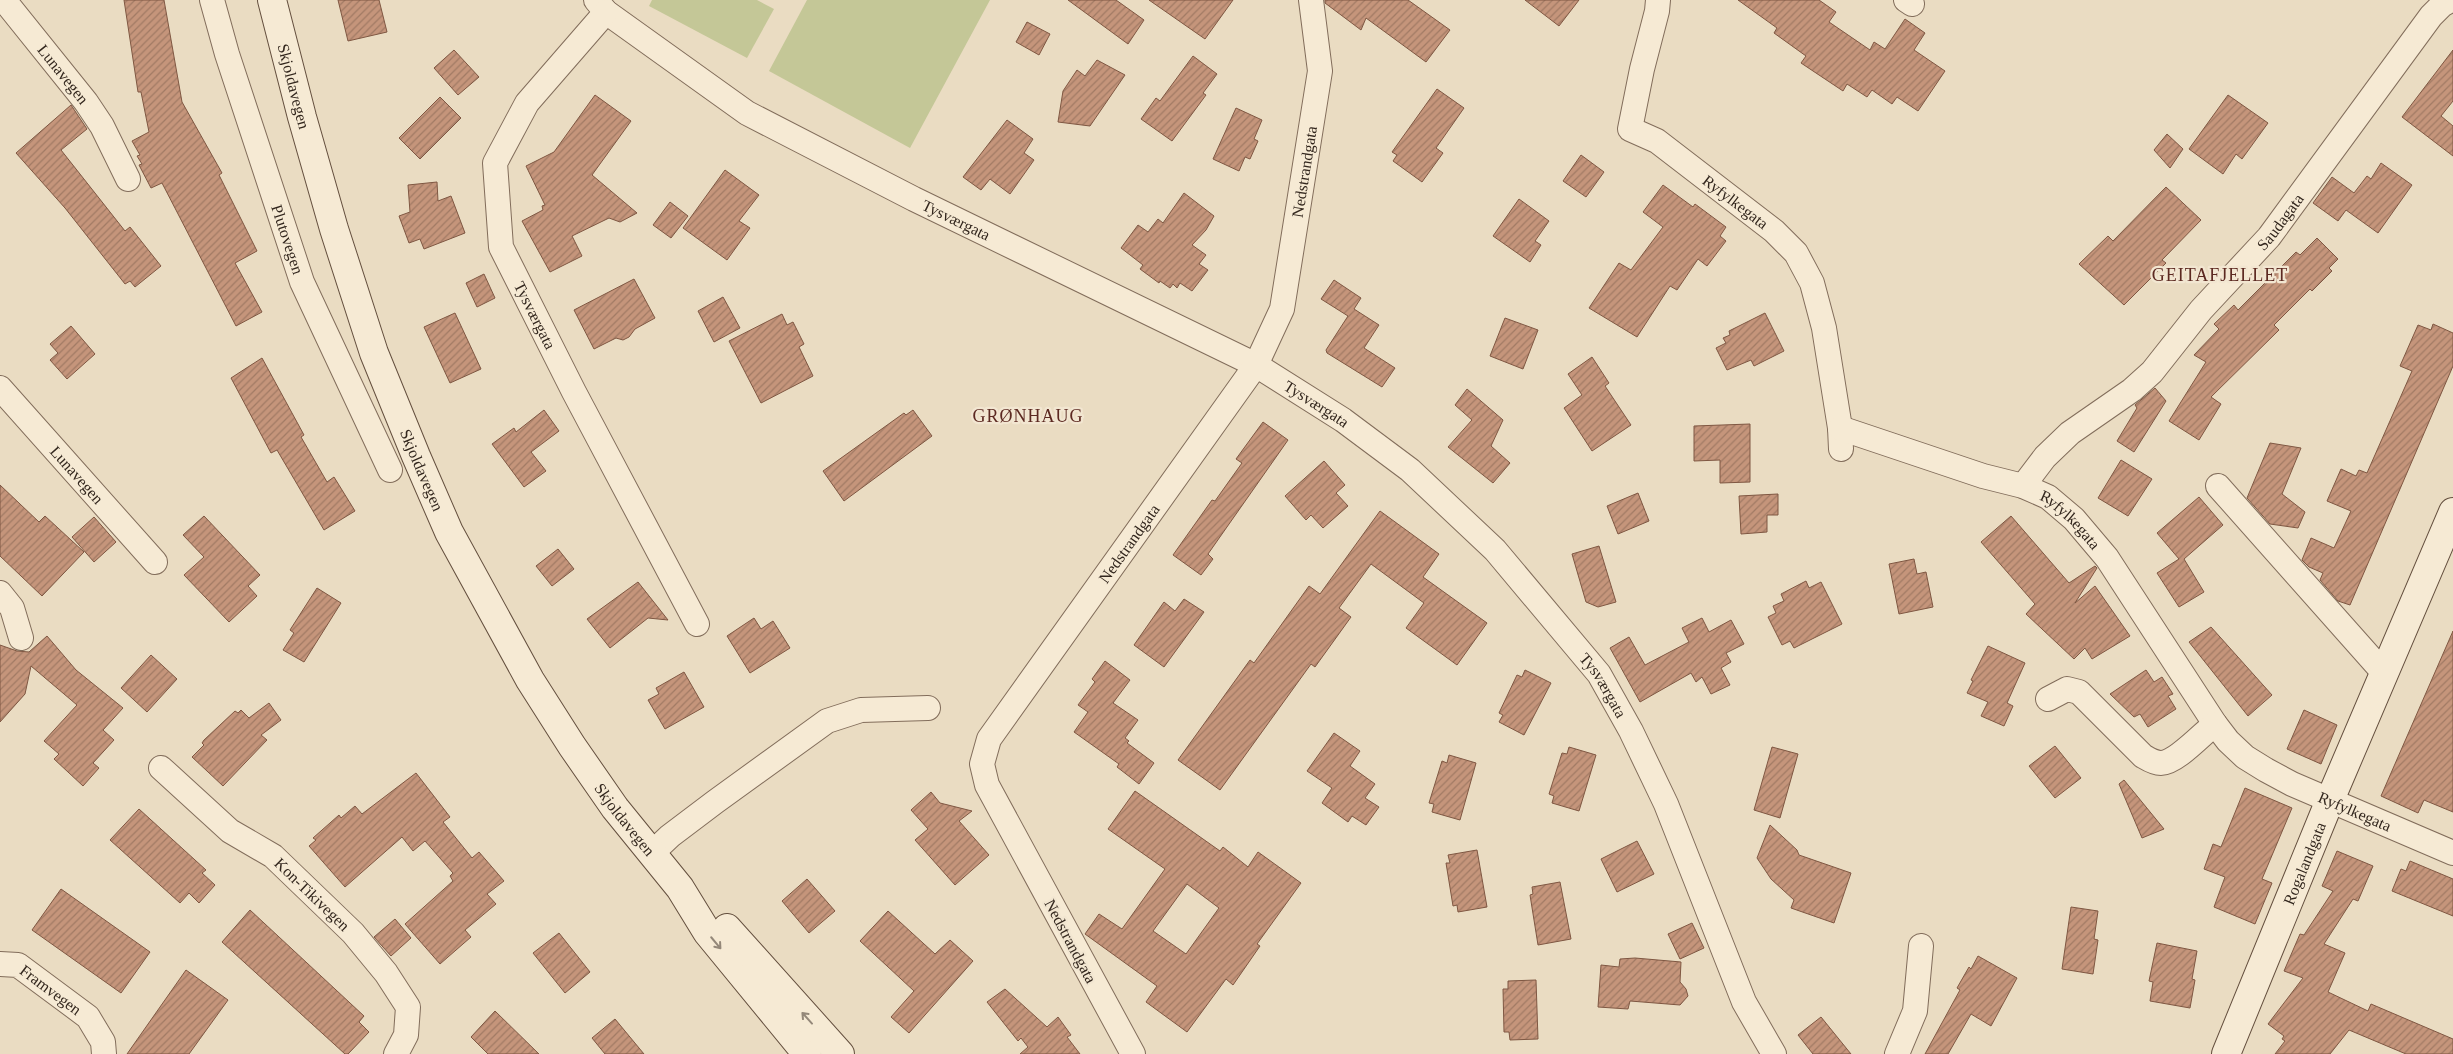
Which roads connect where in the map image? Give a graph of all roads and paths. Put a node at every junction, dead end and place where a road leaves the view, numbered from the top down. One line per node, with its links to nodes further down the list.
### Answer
1 (4, 0): 8 (street, Lunavegen)
2 (212, 0): 11 (street, Plutovegen)
3 (272, 0): 25 (main road, Skjoldavegen)
4 (1311, 0): 9 (street, Nedstrandgata)
5 (1658, 0): 12 (street, Ryfylkegata)
6 (2452, 0): 12 (street, Saudagata)
7 (601, 6): 9 (street, Tysværgata); 17 (street, Tysværgata)
8 (128, 179)
9 (1256, 365): 34 (street, Nedstrandgata); 35 (street, Tysværgata)
10 (0, 388): 15 (street, Lunavegen)
11 (390, 470)
12 (2023, 486): 22 (street, Ryfylkegata)
13 (2218, 486): 19 (street)
14 (2453, 512): 19 (main road, Rogalandgata)
15 (154, 562)
16 (0, 593): 18 (street)
17 (697, 624)
18 (21, 638)
19 (2384, 673): 24 (main road, Rogalandgata)
20 (2048, 699): 22 (street)
21 (928, 708): 25 (street)
22 (2215, 724): 24 (street, Ryfylkegata)
23 (161, 768): 31 (street, Kon-Tikivegen)
24 (2330, 800): 26 (street, Ryfylkegata); 37 (main road, Rogalandgata)
25 (652, 853): 27 (main road, Skjoldavegen)
26 (2453, 853)
27 (680, 888): 32 (main road, Skjoldavegen, one-way to 32); 33 (main road, Skjoldavegen, one-way to 27)
28 (1921, 946): 36 (street)
29 (0, 964): 30 (street, Framvegen)
30 (104, 1054)
31 (396, 1054)
32 (807, 1054)
33 (840, 1054)
34 (1132, 1054)
35 (1774, 1054)
36 (1897, 1054)
37 (2226, 1054)

